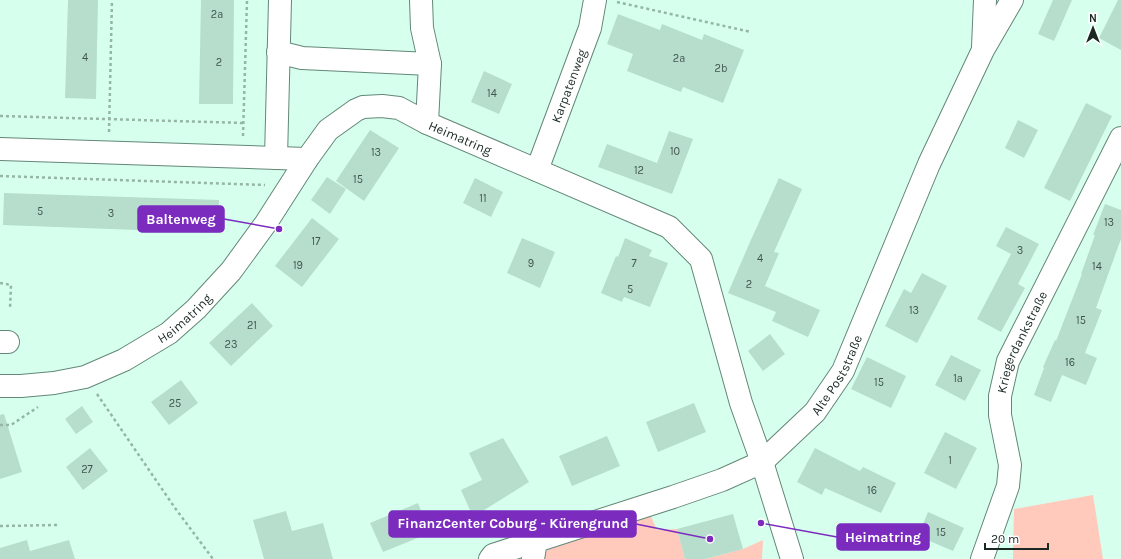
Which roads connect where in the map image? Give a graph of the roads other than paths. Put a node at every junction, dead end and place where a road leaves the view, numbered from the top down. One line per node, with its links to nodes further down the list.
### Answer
1 (280, 0): 7 (street)
2 (421, 0): 8 (street)
3 (985, 0): 6 (street, Alte Poststraße)
4 (1012, 0): 6 (street, Alte Poststraße)
5 (604, 1): 14 (street, Karpatenweg)
6 (983, 50): 16 (street, Alte Poststraße)
7 (278, 52): 8 (street); 12 (street)
8 (430, 64): 9 (street)
9 (427, 122): 13 (street, Heimatring); 14 (street, Heimatring)
10 (1121, 138): 20 (street, Kriegerdankstraße)
11 (0, 149): 12 (street)
12 (276, 158): 13 (street)
13 (307, 159): 15 (street, Heimatring)
14 (536, 170): 16 (street, Heimatring)
15 (0, 386)
16 (762, 462): 17 (street, Alte Poststraße); 19 (street, Heimatring)
17 (535, 550): 18 (street, Alte Poststraße)
18 (487, 558)
19 (791, 558)
20 (982, 559)

